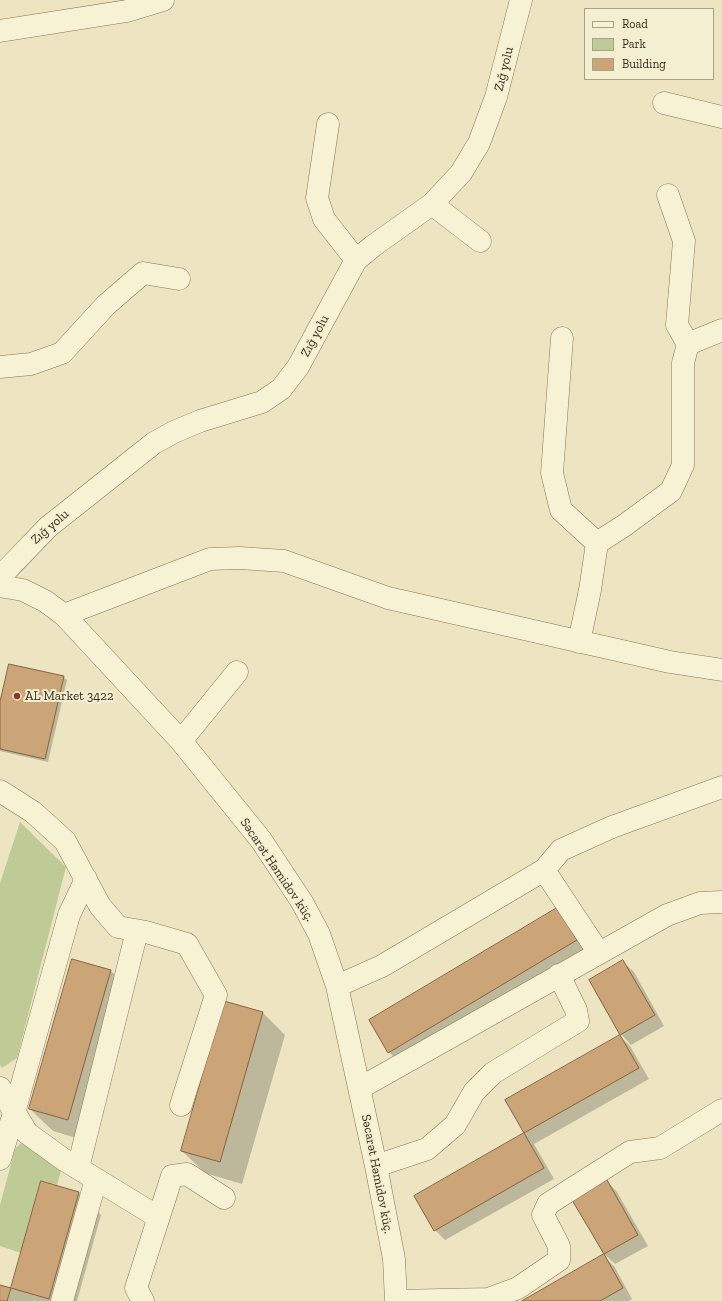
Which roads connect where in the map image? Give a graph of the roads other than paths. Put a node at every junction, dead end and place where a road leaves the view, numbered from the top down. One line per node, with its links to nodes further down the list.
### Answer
1 (163, 0): 3 (street)
2 (521, 0): 8 (street, Zığ yolu)
3 (0, 31)
4 (664, 104): 5 (street)
5 (722, 118)
6 (328, 124): 10 (street)
7 (668, 195): 14 (street)
8 (432, 204): 9 (street); 10 (street, Zığ yolu)
9 (480, 241)
10 (356, 260): 17 (street, Zığ yolu)
11 (179, 279): 15 (street)
12 (722, 330): 14 (street)
13 (562, 338): 16 (street)
14 (688, 344): 16 (street)
15 (0, 367)
16 (597, 543): 20 (street)
17 (0, 577)
18 (0, 586): 19 (street, Səcarət Həmidov küç.)
19 (64, 615): 20 (street); 23 (street, Səcarət Həmidov küç.)
20 (579, 642): 21 (street)
21 (722, 670)
22 (237, 672): 23 (street)
23 (181, 741): 32 (street, Səcarət Həmidov küç.)
24 (722, 787): 26 (street)
25 (0, 791): 27 (street)
26 (544, 870): 30 (street); 32 (street)
27 (86, 879): 29 (street); 37 (street)
28 (722, 902): 30 (street)
29 (137, 931): 35 (street); 40 (street)
30 (599, 953): 31 (street)
31 (559, 975): 34 (street); 39 (street)
32 (337, 986): 34 (street, Səcarət Həmidov küç.)
33 (0, 1088): 37 (street)
34 (360, 1088): 39 (street, Səcarət Həmidov küç.)
35 (181, 1105)
36 (722, 1110): 46 (street)
37 (14, 1112): 38 (street); 40 (street)
38 (0, 1159)
39 (376, 1166): 46 (street, Səcarət Həmidov küç.)
40 (78, 1168): 41 (street)
41 (96, 1179): 43 (street); 44 (street)
42 (224, 1198): 43 (street)
43 (158, 1217): 45 (street)
44 (62, 1301)
45 (142, 1301)
46 (396, 1301)

